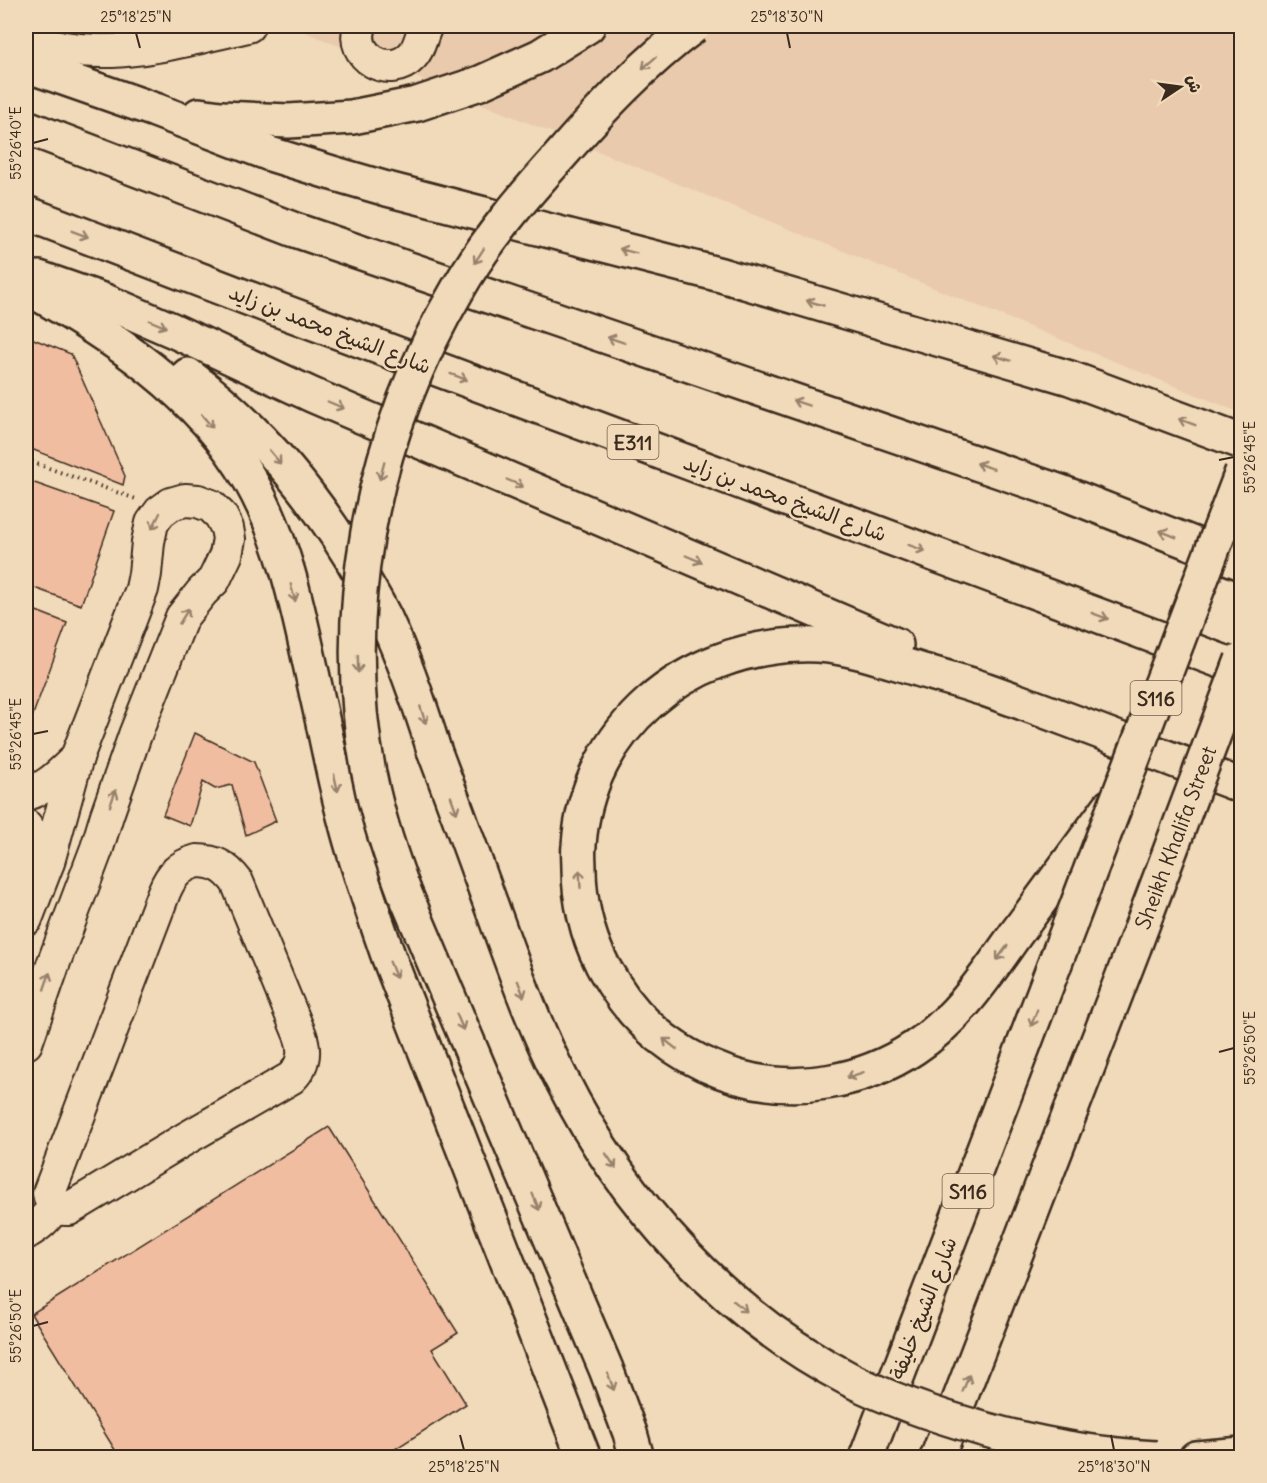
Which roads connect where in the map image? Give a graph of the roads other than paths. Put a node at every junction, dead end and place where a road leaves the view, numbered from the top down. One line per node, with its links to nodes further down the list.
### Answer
1 (248, 26): 6 (street)
2 (360, 26): 3 (street)
3 (426, 26)
4 (588, 26): 7 (highway)
5 (694, 26): 32 (highway, one-way to 32, bridge)
6 (28, 42): 7 (highway)
7 (155, 110): 12 (highway, one-way to 7)
8 (26, 127): 14 (highway, one-way to 8)
9 (26, 213): 16 (highway, شارع الشيخ محمد بن زايد / E311, one-way to 16)
10 (26, 274): 17 (highway, one-way to 17); 35 (highway, one-way to 35, bridge)
11 (26, 287): 28 (highway, one-way to 28)
12 (1242, 442)
13 (1242, 472): 20 (highway, S116, bridge)
14 (1242, 563)
15 (1242, 660): 34 (highway, Sheikh Khalifa Street, one-way to 15, bridge)
16 (1242, 669)
17 (983, 688): 19 (highway); 20 (highway, one-way to 17, bridge)
18 (77, 757): 21 (street); 23 (street); 25 (street, one-way to 18)
19 (1242, 786)
20 (1121, 790): 33 (highway, شارع الشيخ خليفة / S116, one-way to 33, bridge)
21 (26, 794)
22 (26, 826): 23 (street)
23 (48, 862): 24 (street)
24 (26, 919)
25 (26, 1043)
26 (54, 1206): 26 (street); 27 (street)
27 (26, 1233)
28 (538, 1341): 30 (highway); 31 (highway)
29 (1242, 1454): 36 (highway)
30 (559, 1458)
31 (584, 1458)
32 (637, 1458)
33 (866, 1458)
34 (937, 1458)
35 (1156, 1458)
36 (1197, 1458)

